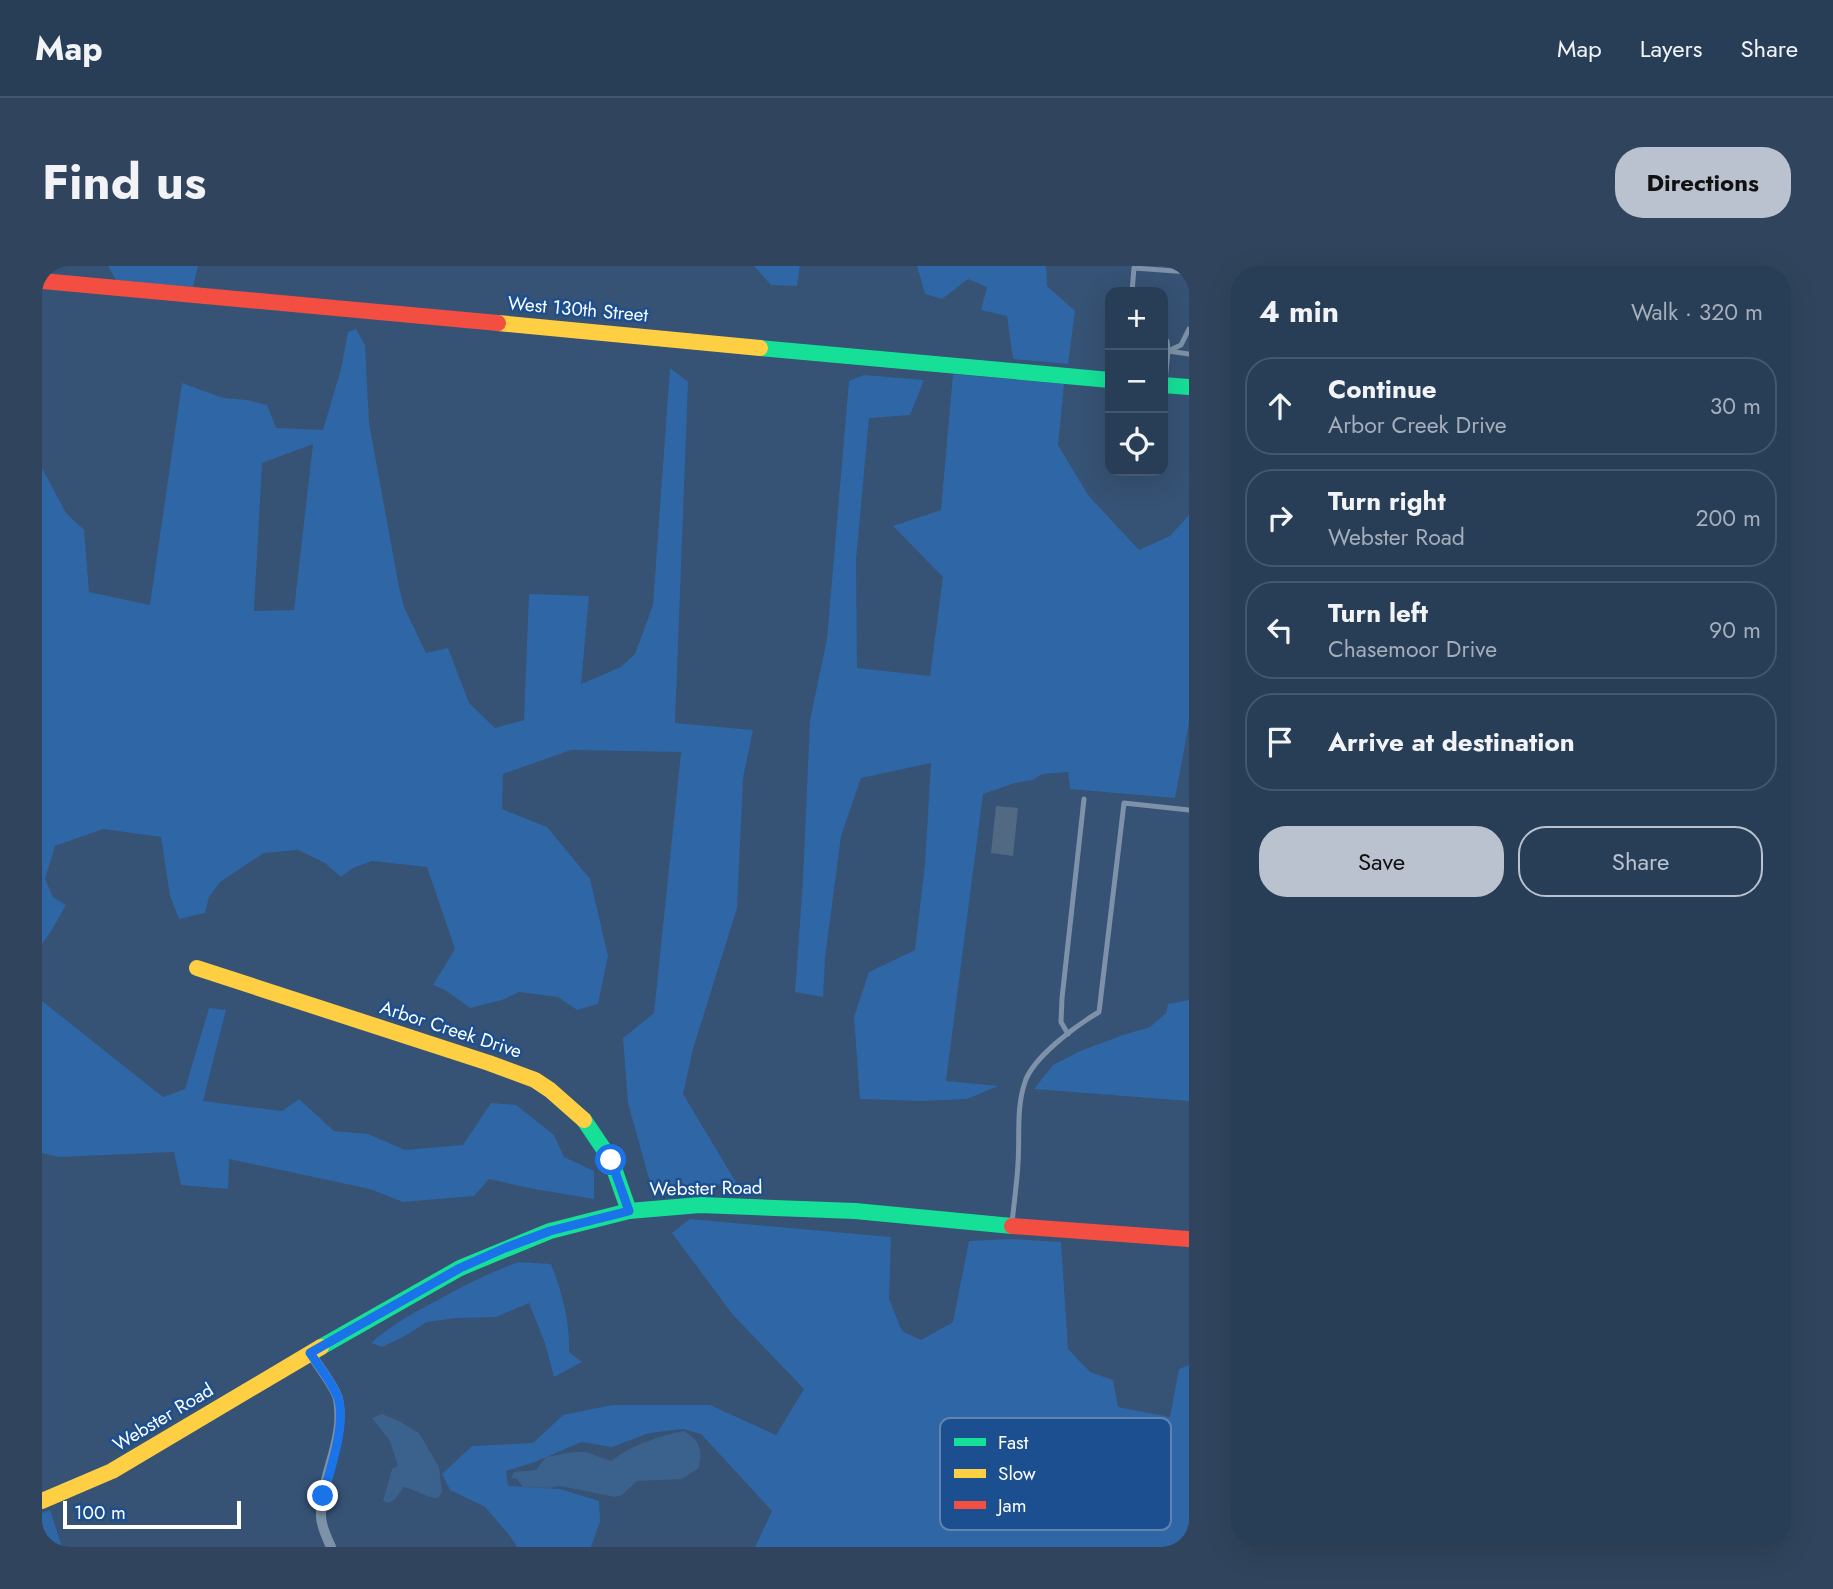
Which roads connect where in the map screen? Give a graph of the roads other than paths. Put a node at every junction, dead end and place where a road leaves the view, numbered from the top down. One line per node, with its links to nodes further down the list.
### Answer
1 (1189, 272): 3 (lane)
2 (42, 281): 7 (street, West 130th Street)
3 (1132, 287)
4 (1189, 329): 5 (lane)
5 (1168, 351): 6 (lane)
6 (1189, 354)
7 (1105, 380)
8 (1168, 385): 9 (street)
9 (1189, 387)
10 (1084, 799): 13 (lane)
11 (1189, 810): 13 (lane)
12 (197, 968): 14 (street, Arbor Creek Drive)
13 (1068, 1034): 15 (lane)
14 (629, 1211): 15 (street, Webster Road); 17 (street, Webster Road)
15 (1012, 1226): 16 (street, Webster Road)
16 (1189, 1239)
17 (310, 1353): 18 (street, Webster Road); 19 (street)
18 (42, 1501)
19 (331, 1547)

